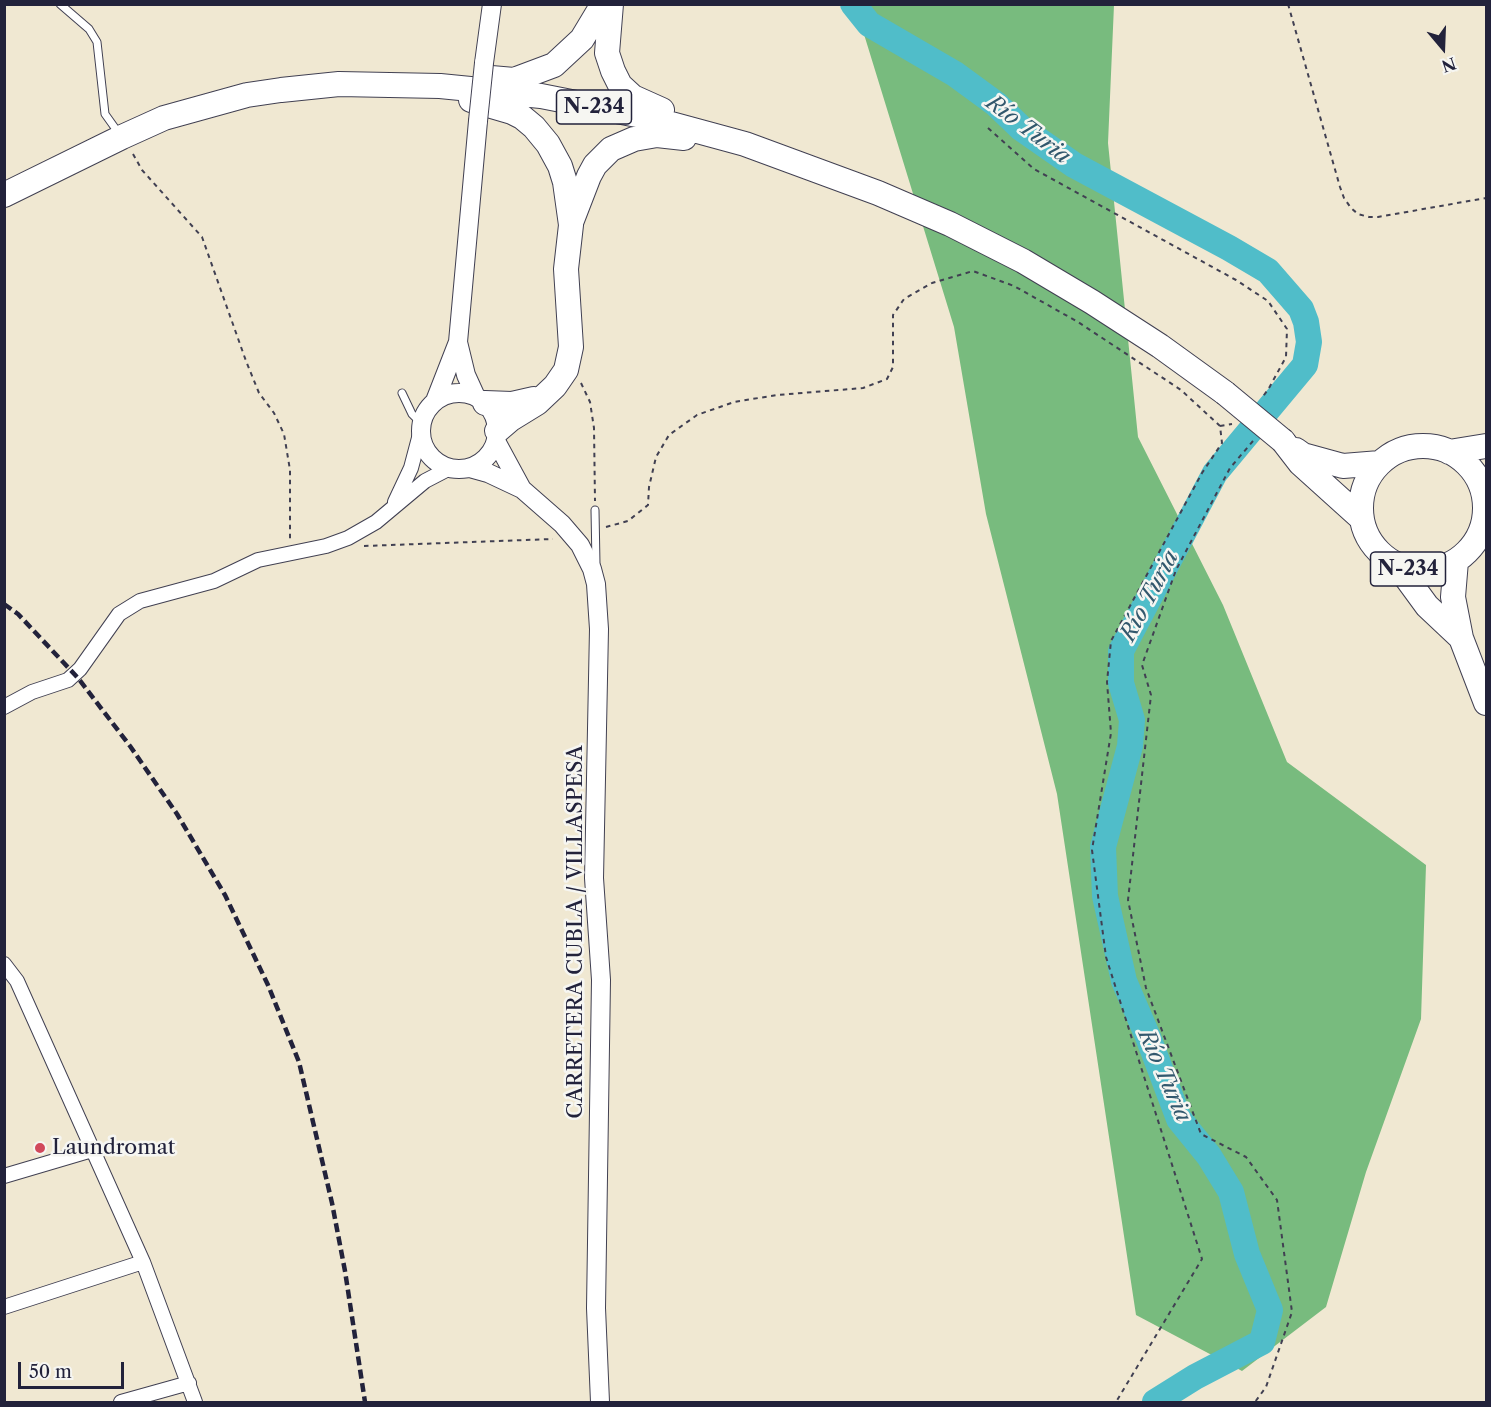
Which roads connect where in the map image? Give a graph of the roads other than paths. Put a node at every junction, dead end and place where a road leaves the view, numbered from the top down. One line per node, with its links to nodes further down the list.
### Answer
1 (60, 4): 7 (lane)
2 (492, 4): 12 (street, bridge)
3 (603, 4): 6 (highway)
4 (611, 4): 8 (highway)
5 (316, 86): 6 (highway, N-234); 8 (highway, N-234); 11 (highway)
6 (281, 90): 7 (highway, N-234)
7 (122, 137): 10 (highway, N-234)
8 (744, 144): 9 (highway, N-234)
9 (804, 164): 11 (highway); 19 (highway, N-234, bridge)
10 (4, 195)
11 (571, 225): 14 (highway)
12 (458, 342): 15 (street); 16 (street)
13 (402, 393): 17 (lane)
14 (545, 395): 15 (highway); 18 (highway)
15 (480, 400): 16 (street); 18 (street)
16 (435, 401): 17 (street)
17 (421, 428): 24 (street); 28 (street)
18 (496, 436): 25 (street); 26 (street, CARRETERA CUBLA / VILLASPESA)
19 (1283, 441): 22 (highway, N-234); 30 (highway, N-234)
20 (1486, 446): 21 (highway)
21 (1449, 452): 22 (highway, N-234); 27 (highway, N-234)
22 (1380, 463): 30 (highway, N-234)
23 (1486, 464): 27 (highway)
24 (450, 468): 25 (street); 28 (street)
25 (470, 468): 26 (street, CARRETERA CUBLA / VILLASPESA)
26 (522, 489): 33 (street, CARRETERA CUBLA / VILLASPESA)
27 (1482, 491): 31 (highway, N-234)
28 (393, 506): 36 (street)
29 (595, 510): 33 (lane)
30 (1361, 518): 32 (highway, N-234)
31 (1456, 561): 32 (highway, N-234); 34 (highway, N-234)
32 (1397, 565): 34 (highway, N-234)
33 (596, 584): 45 (street, CARRETERA CUBLA / VILLASPESA)
34 (1461, 639): 35 (highway, N-234)
35 (1486, 703)
36 (4, 707)
37 (4, 964): 38 (street)
38 (92, 1150): 39 (street); 40 (street)
39 (4, 1176)
40 (143, 1262): 41 (street); 42 (street)
41 (4, 1307)
42 (189, 1383): 43 (street); 44 (street)
43 (121, 1402)
44 (195, 1402)
45 (600, 1402)

